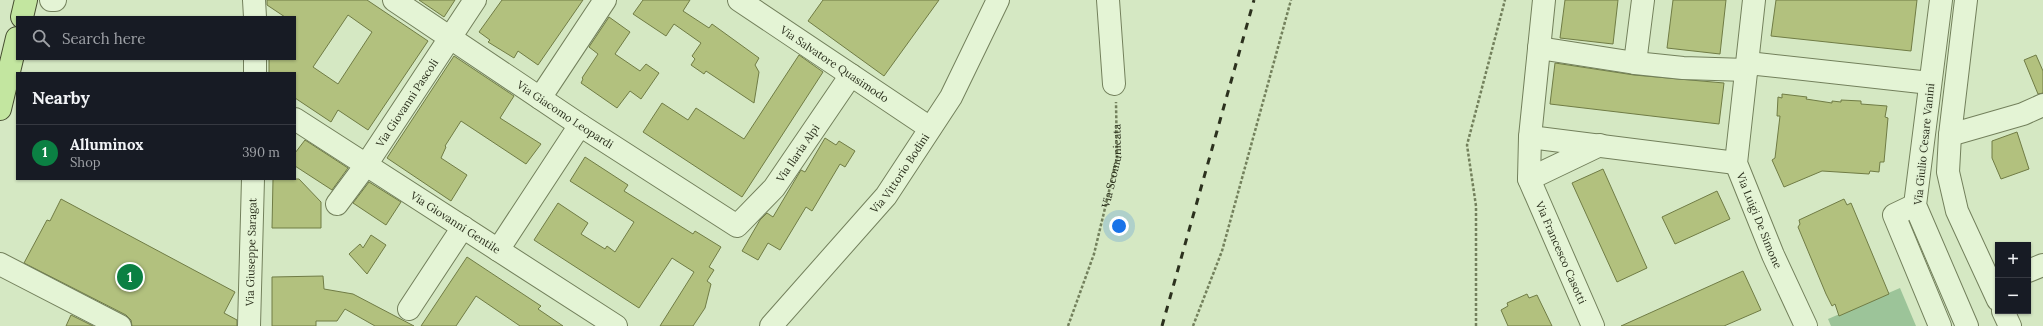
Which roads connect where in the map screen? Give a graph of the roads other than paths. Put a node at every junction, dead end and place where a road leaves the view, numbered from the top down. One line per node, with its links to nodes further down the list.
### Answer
1 (26, 0): 16 (main road)
2 (51, 0): 3 (street)
3 (55, 0)
4 (254, 0): 17 (street)
5 (394, 0): 18 (street, Via Giacomo Leopardi)
6 (475, 0): 18 (street, Via Giovanni Pascoli)
7 (605, 0): 28 (street)
8 (739, 0): 25 (street, Via Salvatore Quasimodo)
9 (998, 0): 33 (street, Via Vittorio Bodini)
10 (1108, 0): 27 (street)
11 (1544, 0): 20 (street, Via Francesco Casotti)
12 (1642, 0): 22 (street)
13 (1754, 0): 23 (street, Via Luigi De Simone)
14 (1941, 0): 26 (street, Via Giulio Cesare Vanini)
15 (1966, 0): 34 (street)
16 (22, 16)
17 (255, 16)
18 (449, 37): 28 (street, Via Giacomo Leopardi); 38 (street, Via Giovanni Pascoli)
19 (16, 42): 30 (main road)
20 (1539, 48): 22 (street); 35 (street, Via Francesco Casotti)
21 (255, 60): 24 (street)
22 (1635, 63): 23 (street)
23 (1747, 67): 26 (street); 37 (street, Via Luigi De Simone)
24 (255, 72)
25 (851, 75): 33 (street, Via Salvatore Quasimodo); 43 (street, Via Ilaria Alpi)
26 (1930, 83): 42 (street, Via Giulio Cesare Vanini)
27 (1114, 84)
28 (540, 98): 32 (street, Via Giacomo Leopardi)
29 (2043, 105): 34 (street)
30 (0, 109)
31 (296, 120): 38 (street, Via Giovanni Gentile)
32 (580, 125): 43 (street, Via Giacomo Leopardi); 45 (street)
33 (930, 128): 55 (street, Via Vittorio Bodini)
34 (1950, 135): 49 (street)
35 (1530, 137): 36 (street); 40 (street, Via Francesco Casotti)
36 (1600, 146): 37 (street); 40 (street)
37 (1736, 163): 57 (street, Via Luigi De Simone)
38 (366, 165): 41 (street, Via Giovanni Pascoli); 44 (street, Via Giovanni Gentile)
39 (253, 180): 53 (street, Via Giuseppe Saragat)
40 (1529, 180): 56 (street, Via Francesco Casotti)
41 (337, 204)
42 (1915, 205): 58 (street); 59 (street, Via Giulio Cesare Vanini)
43 (737, 226)
44 (463, 227): 45 (street, Via Giovanni Gentile); 50 (street)
45 (498, 250): 54 (street, Via Giovanni Gentile)
46 (0, 264): 52 (street)
47 (2043, 265): 48 (street)
48 (2031, 269)
49 (1995, 287)
50 (409, 309)
51 (2004, 314): 60 (street)
52 (120, 326)
53 (249, 326)
54 (616, 326)
55 (771, 326)
56 (1594, 326)
57 (1806, 326)
58 (1940, 326)
59 (1967, 326)
60 (2010, 326)

